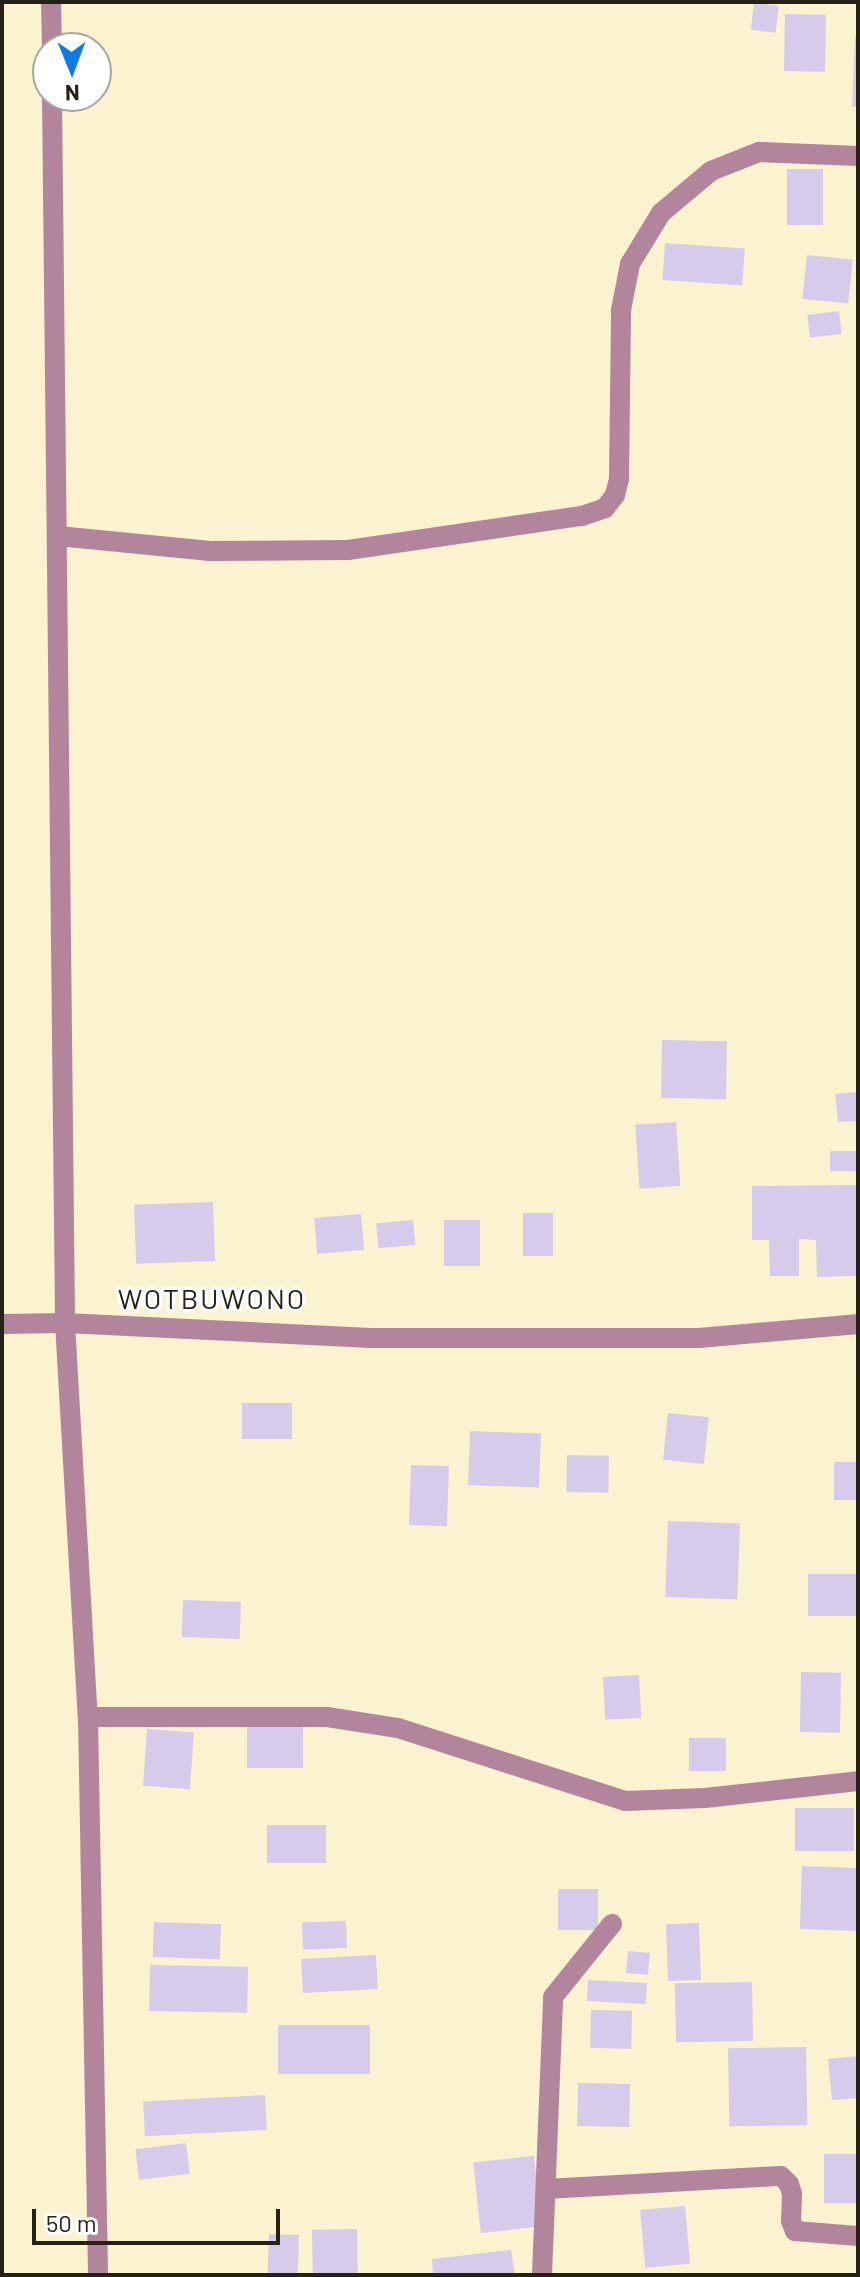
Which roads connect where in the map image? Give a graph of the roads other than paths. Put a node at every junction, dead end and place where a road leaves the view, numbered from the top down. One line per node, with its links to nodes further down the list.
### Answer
1 (51, 2): 2 (street)
2 (52, 32)
3 (52, 112): 5 (street)
4 (858, 156): 5 (street)
5 (58, 536): 6 (street)
6 (65, 1323): 7 (street); 8 (street); 9 (street)
7 (2, 1324)
8 (858, 1324)
9 (88, 1717): 10 (street); 14 (street)
10 (858, 1781)
11 (612, 1924): 12 (street)
12 (546, 2189): 13 (street); 15 (street)
13 (858, 2236)
14 (98, 2275)
15 (542, 2275)

